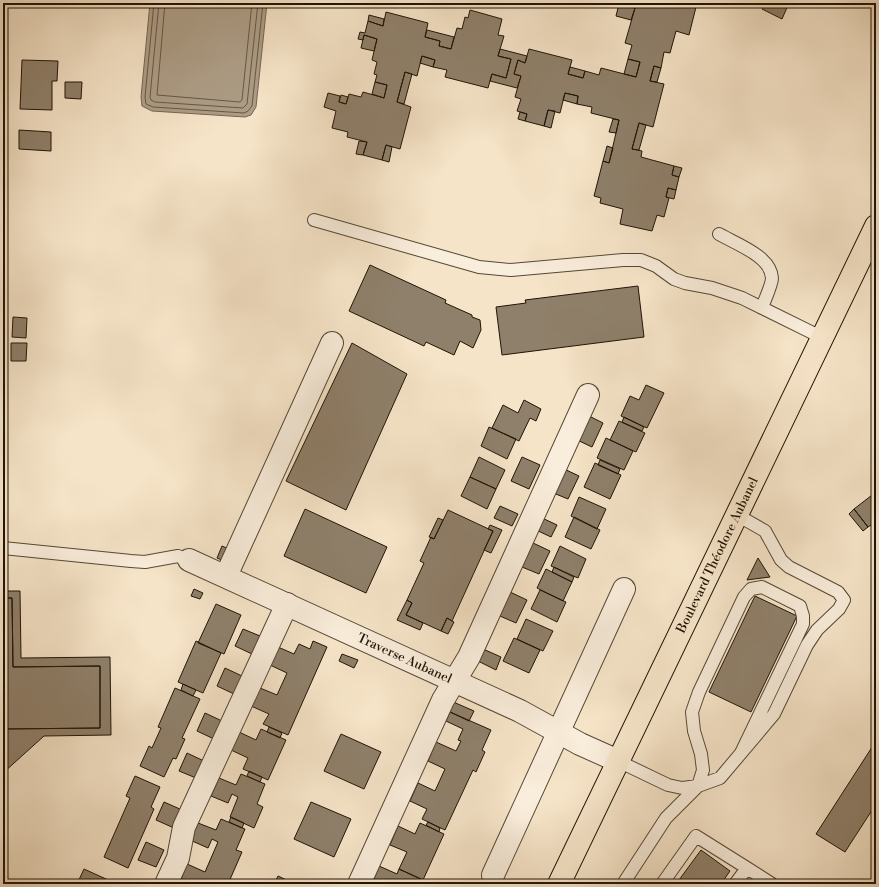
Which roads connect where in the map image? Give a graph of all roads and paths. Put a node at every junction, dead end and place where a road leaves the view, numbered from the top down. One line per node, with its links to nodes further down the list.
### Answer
1 (314, 220): 4 (lane)
2 (876, 226): 5 (main road, Boulevard Théodore Aubanel)
3 (719, 234): 4 (lane)
4 (762, 308): 5 (lane)
5 (823, 338): 8 (main road, Boulevard Théodore Aubanel)
6 (332, 343): 11 (street)
7 (588, 395): 14 (street)
8 (737, 515): 16 (lane); 17 (main road, Boulevard Théodore Aubanel)
9 (3, 548): 10 (lane)
10 (189, 560): 11 (street, Traverse Aubanel)
11 (226, 576): 13 (street, Traverse Aubanel)
12 (624, 588): 15 (street)
13 (287, 604): 14 (street, Traverse Aubanel); 21 (street)
14 (454, 681): 15 (street, Traverse Aubanel); 22 (street)
15 (558, 731): 17 (street, Traverse Aubanel); 20 (street)
16 (740, 753): 18 (lane); 18 (lane)
17 (618, 761): 18 (lane); 23 (main road, Boulevard Théodore Aubanel)
18 (698, 786): 24 (lane)
19 (747, 868): 25 (lane); 26 (lane); 27 (lane)
20 (493, 875)
21 (166, 884)
22 (359, 884)
23 (559, 884)
24 (623, 884)
25 (662, 884)
26 (736, 884)
27 (772, 884)

